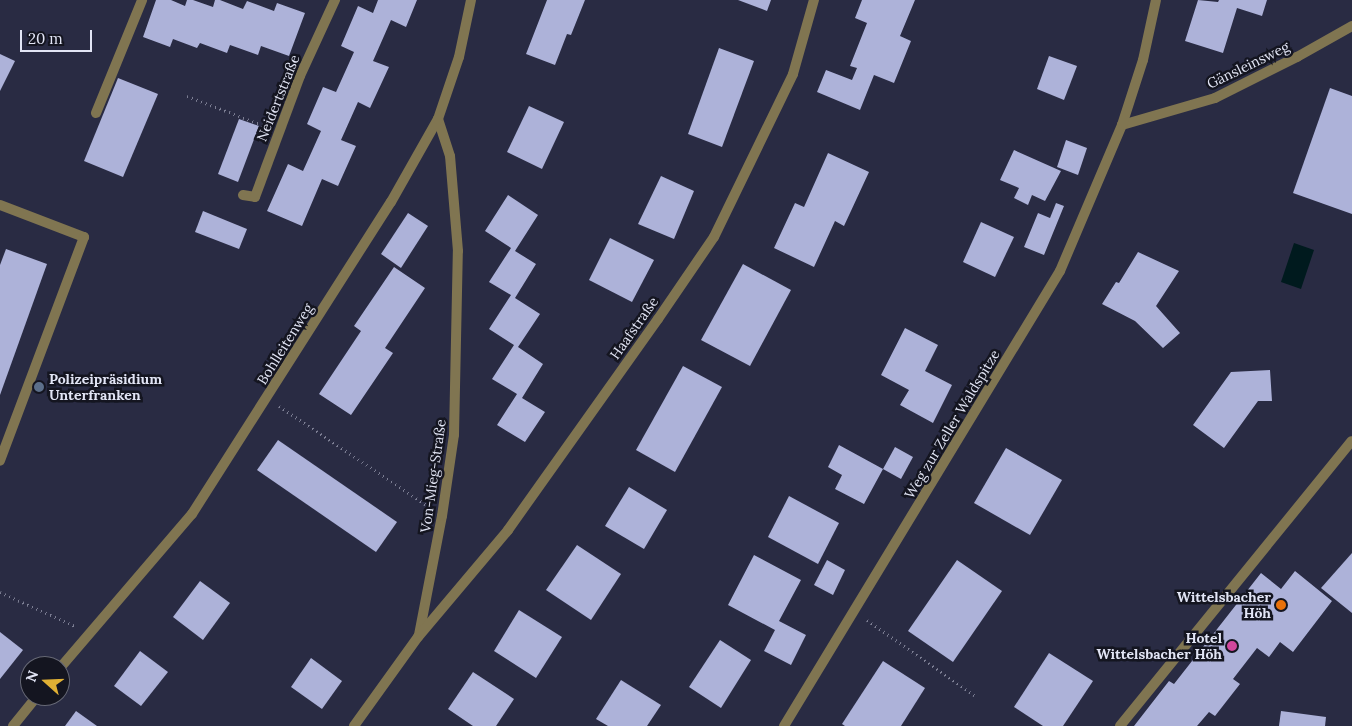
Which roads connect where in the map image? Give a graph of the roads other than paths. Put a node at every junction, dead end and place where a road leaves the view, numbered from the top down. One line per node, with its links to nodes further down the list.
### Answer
1 (142, 0): 7 (street)
2 (335, 0): 10 (street, Neidertstraße)
3 (471, 0): 8 (street, Bohlleitenweg)
4 (814, 0): 14 (street, Haafstraße)
5 (1156, 0): 9 (street, Weg zur Zeller Waldspitze)
6 (1352, 26): 9 (street, Gänsleinsweg)
7 (96, 114)
8 (438, 119): 14 (street, Von-Mieg-Straße); 15 (street, Bohlleitenweg)
9 (1122, 125): 19 (street, Weg zur Zeller Waldspitze)
10 (243, 195)
11 (0, 205): 13 (street)
12 (1352, 441): 20 (street)
13 (0, 461)
14 (418, 638): 18 (street, Von-Mieg-Straße)
15 (70, 656)
16 (29, 706): 17 (street)
17 (13, 726)
18 (354, 726)
19 (784, 726)
20 (1120, 726)

